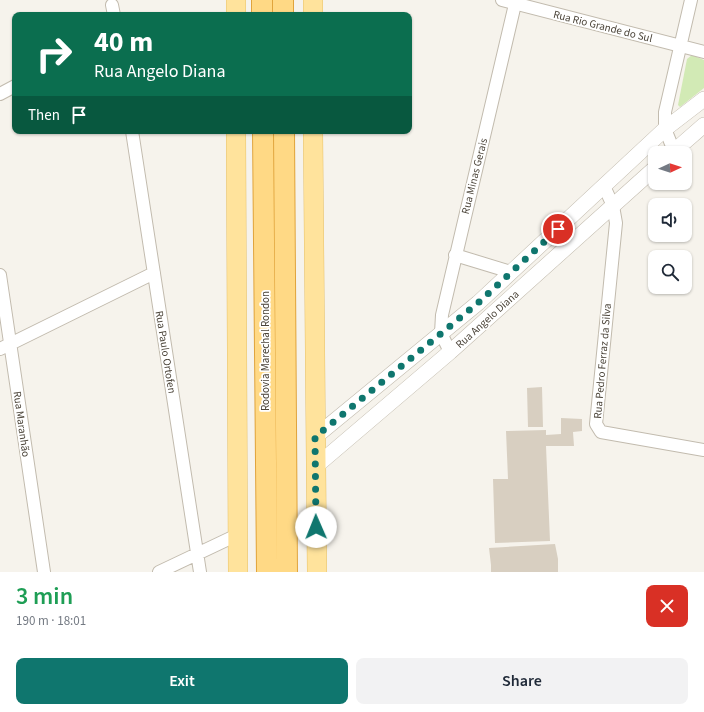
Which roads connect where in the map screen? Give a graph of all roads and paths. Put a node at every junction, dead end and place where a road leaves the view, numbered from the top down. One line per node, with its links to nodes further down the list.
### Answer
1 (236, 0): 8 (main road)
2 (262, 0): 9 (highway)
3 (283, 0): 10 (highway)
4 (313, 0): 11 (main road)
5 (502, 0): 7 (street, Rua Rio Grande do Sul)
6 (691, 0): 12 (street)
7 (516, 2): 12 (street, Rua Rio Grande do Sul); 29 (street, Rua Minas Gerais)
8 (236, 12)
9 (262, 12)
10 (283, 12)
11 (313, 12)
12 (679, 46): 13 (street, Rua Rio Grande do Sul); 18 (street)
13 (704, 52)
14 (12, 88): 15 (street)
15 (0, 94)
16 (704, 99): 18 (street, Rua Angelo Diana)
17 (704, 125): 25 (street)
18 (665, 130): 24 (street); 27 (street, Rua Angelo Diana)
19 (132, 134): 31 (street, Rua Paulo Ortofen)
20 (236, 134): 39 (main road)
21 (263, 134): 45 (highway, Rodovia Marechal Rondon)
22 (284, 134): 46 (highway, Rodovia Marechal Rondon)
23 (314, 134): 36 (main road)
24 (671, 146)
25 (680, 146)
26 (648, 174): 28 (street, Rua Angelo Diana)
27 (604, 186): 28 (street, Rua Pedro Ferraz da Silva); 30 (street, Rua Angelo Diana)
28 (613, 206): 35 (street, Rua Angelo Diana); 37 (street, Rua Pedro Ferraz da Silva)
29 (455, 255): 30 (street); 33 (street, Rua Minas Gerais)
30 (511, 272): 33 (street, Rua Angelo Diana)
31 (154, 273): 34 (street); 40 (street, Rua Paulo Ortofen)
32 (0, 275): 34 (street, Rua Maranhão)
33 (441, 333): 35 (street); 36 (street, Rua Angelo Diana)
34 (5, 346): 41 (street, Rua Maranhão)
35 (450, 352): 38 (street, Rua Angelo Diana)
36 (315, 437): 38 (main road)
37 (704, 450)
38 (315, 467): 47 (main road)
39 (237, 535): 40 (street); 44 (main road)
40 (198, 554): 42 (street); 43 (street, Rua Paulo Ortofen)
41 (44, 572)
42 (159, 572)
43 (200, 572)
44 (238, 572)
45 (267, 572)
46 (287, 572)
47 (317, 572)

